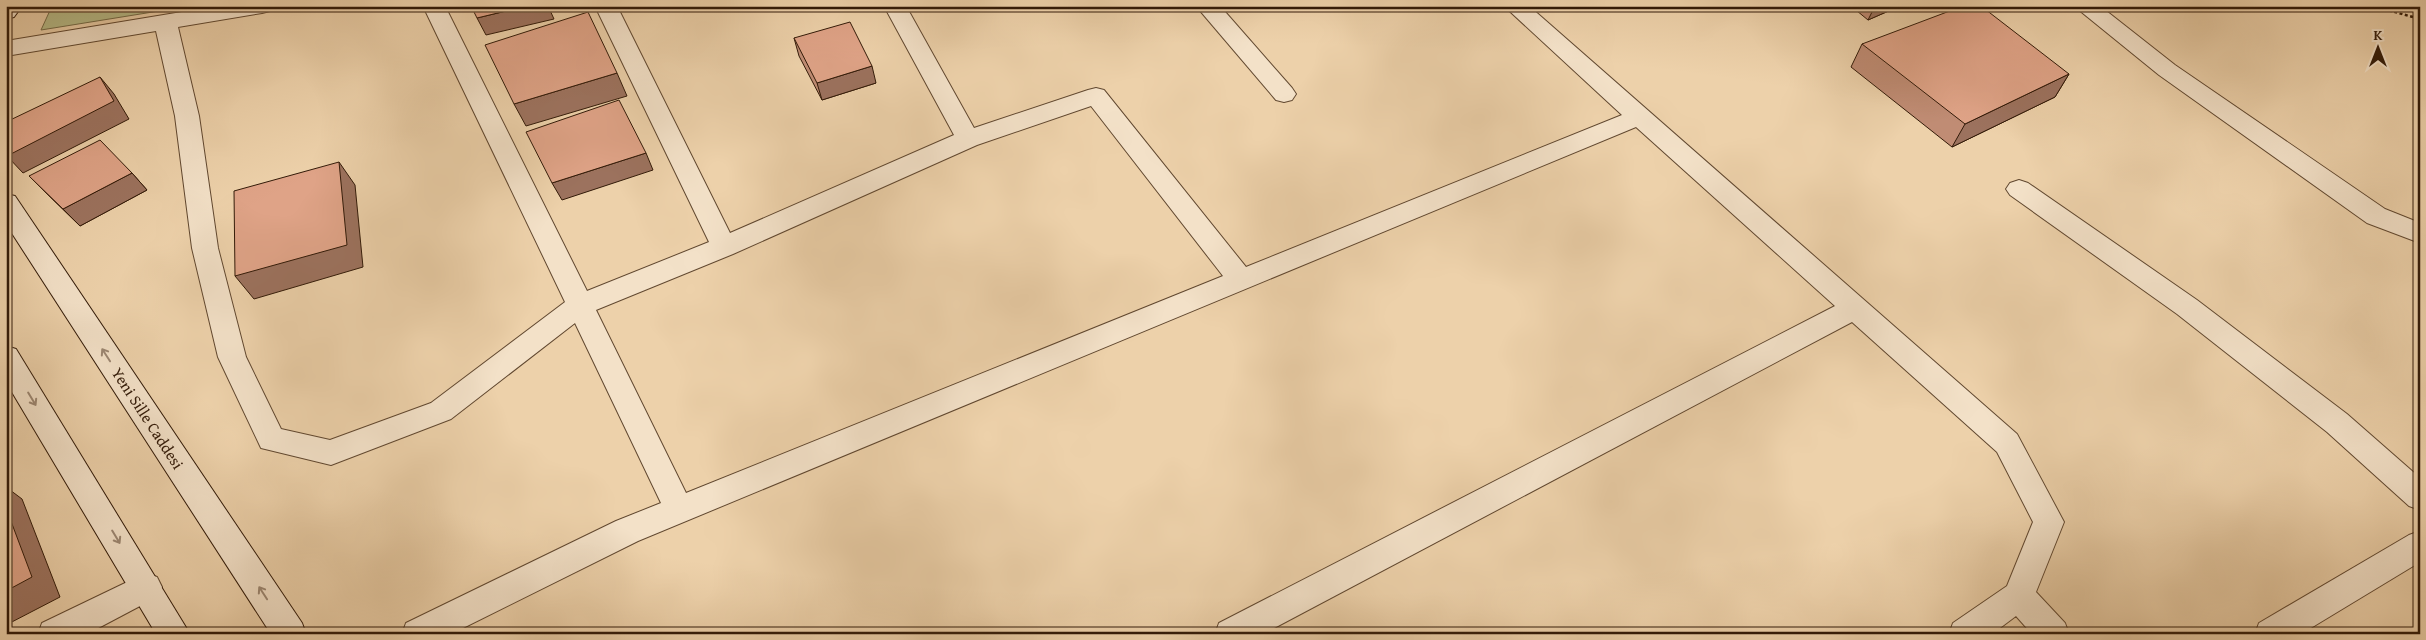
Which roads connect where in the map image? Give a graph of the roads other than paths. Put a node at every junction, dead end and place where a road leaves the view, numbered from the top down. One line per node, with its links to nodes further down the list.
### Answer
1 (11, 6): 9 (street)
2 (262, 6): 10 (street)
3 (434, 6): 20 (street)
4 (606, 6): 18 (street)
5 (895, 6): 14 (street)
6 (1207, 6): 12 (street)
7 (1515, 6): 13 (street)
8 (2085, 6): 17 (street)
9 (6, 12)
10 (165, 22): 11 (street); 20 (street)
11 (6, 49)
12 (1284, 94)
13 (1639, 117): 19 (street); 21 (street)
14 (968, 138): 18 (street); 19 (street)
15 (2019, 189): 23 (street)
16 (6, 203): 30 (street, Yeni Sille Caddesi, one-way to 16)
17 (2420, 233)
18 (724, 247): 20 (street)
19 (1241, 280): 24 (street)
20 (580, 305): 24 (street)
21 (1855, 308): 27 (street); 32 (street)
22 (6, 357): 26 (street, one-way to 26)
23 (2420, 498)
24 (679, 510): 31 (street)
25 (2420, 544): 35 (street)
26 (146, 586): 28 (street); 29 (street)
27 (2019, 596): 33 (street); 34 (street)
28 (54, 634)
29 (174, 634)
30 (290, 634)
31 (418, 634)
32 (1231, 634)
33 (1965, 634)
34 (2053, 634)
35 (2271, 634)

